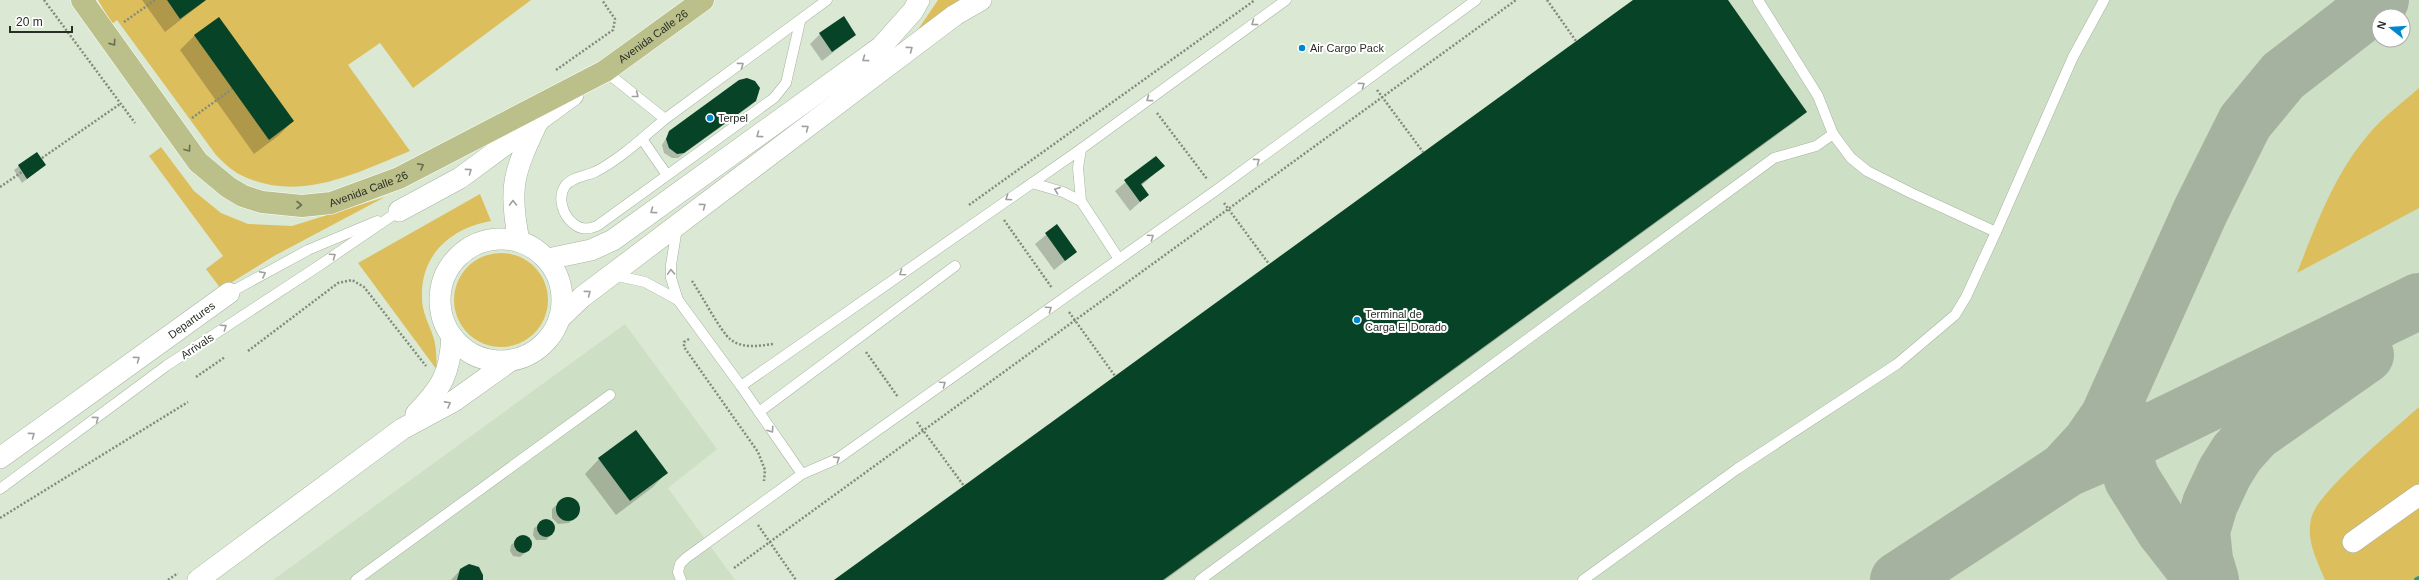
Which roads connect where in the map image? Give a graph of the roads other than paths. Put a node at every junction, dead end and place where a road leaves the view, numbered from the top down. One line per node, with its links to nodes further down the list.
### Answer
1 (82, 0): 11 (main road, Avenida Calle 26, one-way to 11)
2 (703, 0): 11 (main road, Avenida Calle 26)
3 (827, 0): 10 (lane)
4 (919, 0): 24 (street, one-way to 24)
5 (981, 0): 21 (street, one-way to 5)
6 (1286, 0): 16 (lane, one-way to 16)
7 (1476, 0): 25 (lane, one-way to 7)
8 (1758, 0): 14 (lane)
9 (2104, 0): 22 (lane)
10 (800, 22): 12 (lane, one-way to 10); 17 (lane)
11 (605, 71): 12 (lane, one-way to 12); 13 (street)
12 (665, 118): 15 (lane)
13 (537, 121): 20 (street, one-way to 13); 23 (street, one-way to 13)
14 (1833, 134): 22 (lane); 45 (lane)
15 (642, 139): 17 (lane); 17 (lane)
16 (1081, 149): 18 (lane); 19 (lane)
17 (667, 175)
18 (1032, 183): 19 (lane, one-way to 18); 33 (lane, one-way to 33)
19 (1081, 201): 25 (lane)
20 (399, 211): 28 (lane, Departures, one-way to 20); 39 (lane, Arrivals, one-way to 20)
21 (677, 225): 27 (street); 29 (lane, one-way to 21)
22 (1996, 232): 46 (lane)
23 (519, 241): 24 (street); 31 (street)
24 (548, 259): 30 (street)
25 (1119, 259): 38 (lane, one-way to 25)
26 (955, 266): 35 (lane)
27 (611, 275): 29 (lane); 30 (street, one-way to 27)
28 (229, 293): 37 (street, Departures, one-way to 28)
29 (680, 304): 33 (lane)
30 (559, 319): 32 (street)
31 (452, 336): 32 (street); 36 (street)
32 (510, 361): 36 (street, one-way to 32)
33 (741, 386): 35 (lane)
34 (610, 395): 43 (lane)
35 (759, 412): 38 (lane, one-way to 38)
36 (402, 429): 42 (street)
37 (0, 458)
38 (802, 474): 44 (lane)
39 (0, 489)
40 (2419, 495): 41 (street)
41 (2353, 542)
42 (198, 580)
43 (356, 580)
44 (681, 580)
45 (1200, 580)
46 (1583, 580)

